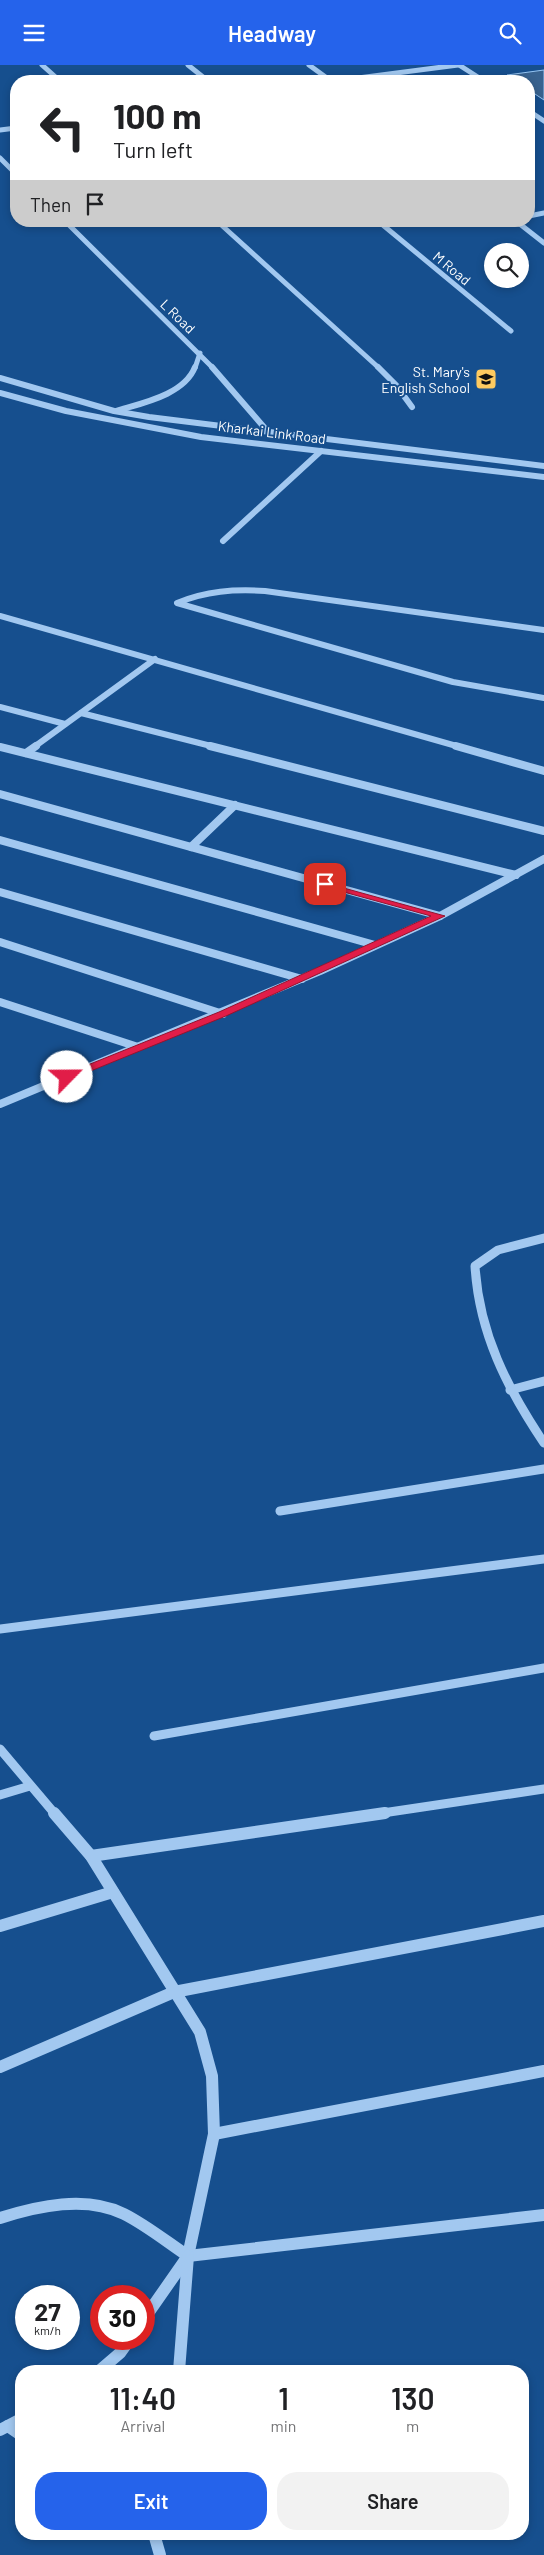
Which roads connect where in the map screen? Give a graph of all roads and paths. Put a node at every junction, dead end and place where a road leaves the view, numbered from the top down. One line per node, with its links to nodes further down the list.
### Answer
1 (42, 65): 5 (street)
2 (188, 65): 6 (street)
3 (308, 65): 7 (street)
4 (459, 65): 8 (street); 9 (street)
5 (53, 75)
6 (200, 75)
7 (322, 75)
8 (382, 75)
9 (475, 75)
10 (0, 158): 11 (street)
11 (10, 168)
12 (71, 227): 18 (street, L Road)
13 (223, 227): 21 (street)
14 (385, 227): 17 (street, M Road)
15 (524, 227): 16 (street)
16 (544, 243)
17 (511, 331)
18 (200, 353): 22 (street); 23 (street, L Road)
19 (0, 378): 22 (street)
20 (0, 393): 24 (street, Kharkai Link Road)
21 (412, 407)
22 (114, 411): 23 (street)
23 (270, 433): 25 (street)
24 (321, 451): 26 (street, Kharkai Link Road); 27 (street)
25 (544, 466)
26 (544, 477)
27 (223, 541)
28 (0, 616): 30 (street)
29 (544, 630): 31 (street)
30 (155, 659): 33 (street); 37 (street)
31 (544, 698)
32 (0, 707): 34 (street)
33 (81, 713): 34 (street); 40 (street)
34 (65, 724): 36 (street)
35 (0, 747): 36 (street)
36 (26, 753): 39 (street)
37 (544, 771)
38 (0, 794): 42 (street)
39 (235, 805): 42 (street); 44 (street)
40 (544, 831)
41 (0, 840): 48 (street)
42 (191, 847): 46 (street)
43 (544, 859): 44 (street)
44 (516, 875): 46 (street)
45 (0, 892): 49 (street)
46 (440, 916): 48 (street)
47 (0, 942): 51 (street)
48 (375, 945): 49 (street)
49 (302, 979): 51 (street)
50 (0, 1002): 52 (street)
51 (222, 1014): 52 (street)
52 (138, 1047): 53 (street)
53 (0, 1104)
54 (544, 1238): 56 (street)
55 (544, 1381): 56 (street)
56 (510, 1390): 57 (street)
57 (544, 1443)
58 (544, 1469): 59 (street)
59 (280, 1511)
60 (544, 1559): 61 (street)
61 (0, 1629)
62 (544, 1668): 63 (street)
63 (154, 1737)
64 (0, 1749): 65 (street)
65 (30, 1786): 67 (street); 68 (street)
66 (544, 1789): 68 (street)
67 (0, 1795)
68 (91, 1856): 69 (street)
69 (113, 1892): 71 (street); 72 (street)
70 (544, 1921): 72 (street)
71 (0, 1926)
72 (174, 1992): 73 (street); 75 (street)
73 (0, 2067)
74 (544, 2071): 75 (street)
75 (214, 2134): 78 (street)
76 (544, 2215): 78 (street)
77 (0, 2218): 78 (street)
78 (188, 2256): 79 (street); 82 (street)
79 (155, 2303)
80 (122, 2350): 81 (street)
81 (106, 2365)
82 (179, 2365)
83 (156, 2540): 84 (street)
84 (160, 2555)

